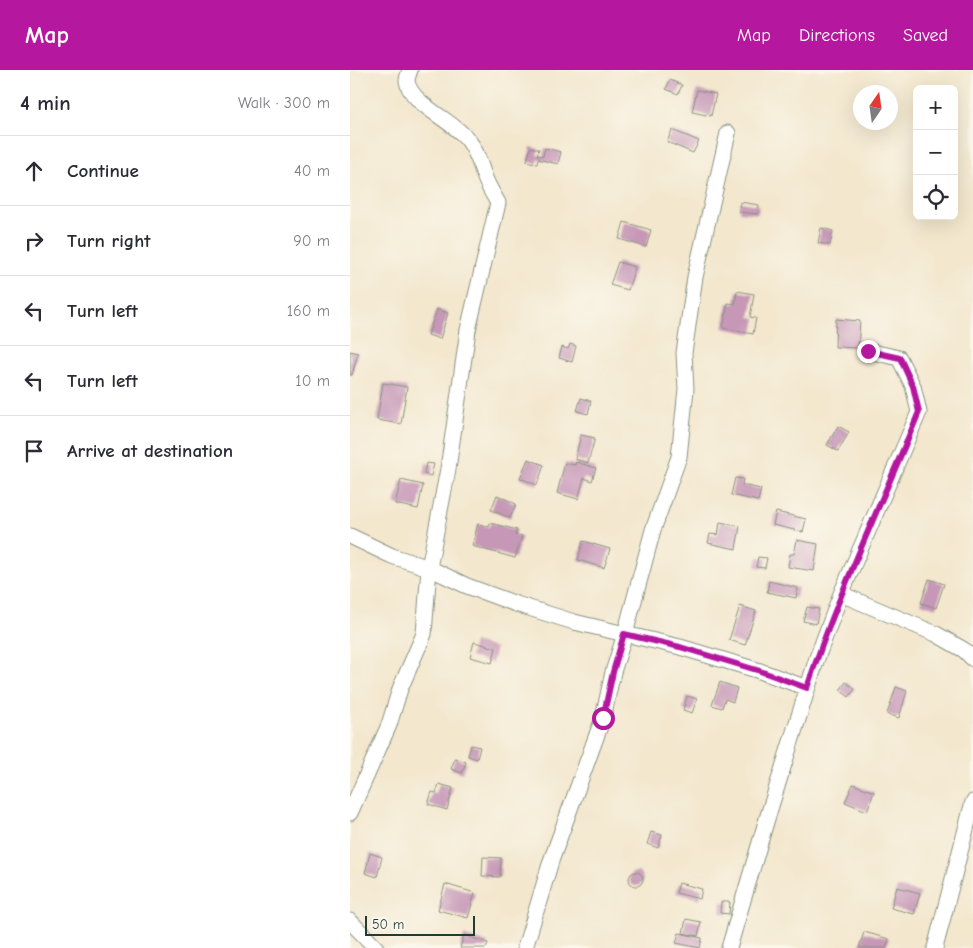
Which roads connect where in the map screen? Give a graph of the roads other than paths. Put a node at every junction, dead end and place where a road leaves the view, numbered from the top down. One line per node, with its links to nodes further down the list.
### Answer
1 (410, 70): 5 (street)
2 (728, 133): 7 (street)
3 (868, 351): 6 (street)
4 (350, 536): 5 (street)
5 (430, 568): 7 (street); 11 (street)
6 (841, 594): 8 (street); 9 (street)
7 (624, 634): 9 (street); 14 (street)
8 (973, 659)
9 (807, 688): 15 (street)
10 (973, 802): 16 (street)
11 (350, 814)
12 (350, 921): 13 (street)
13 (376, 948)
14 (525, 948)
15 (729, 948)
16 (935, 948)

